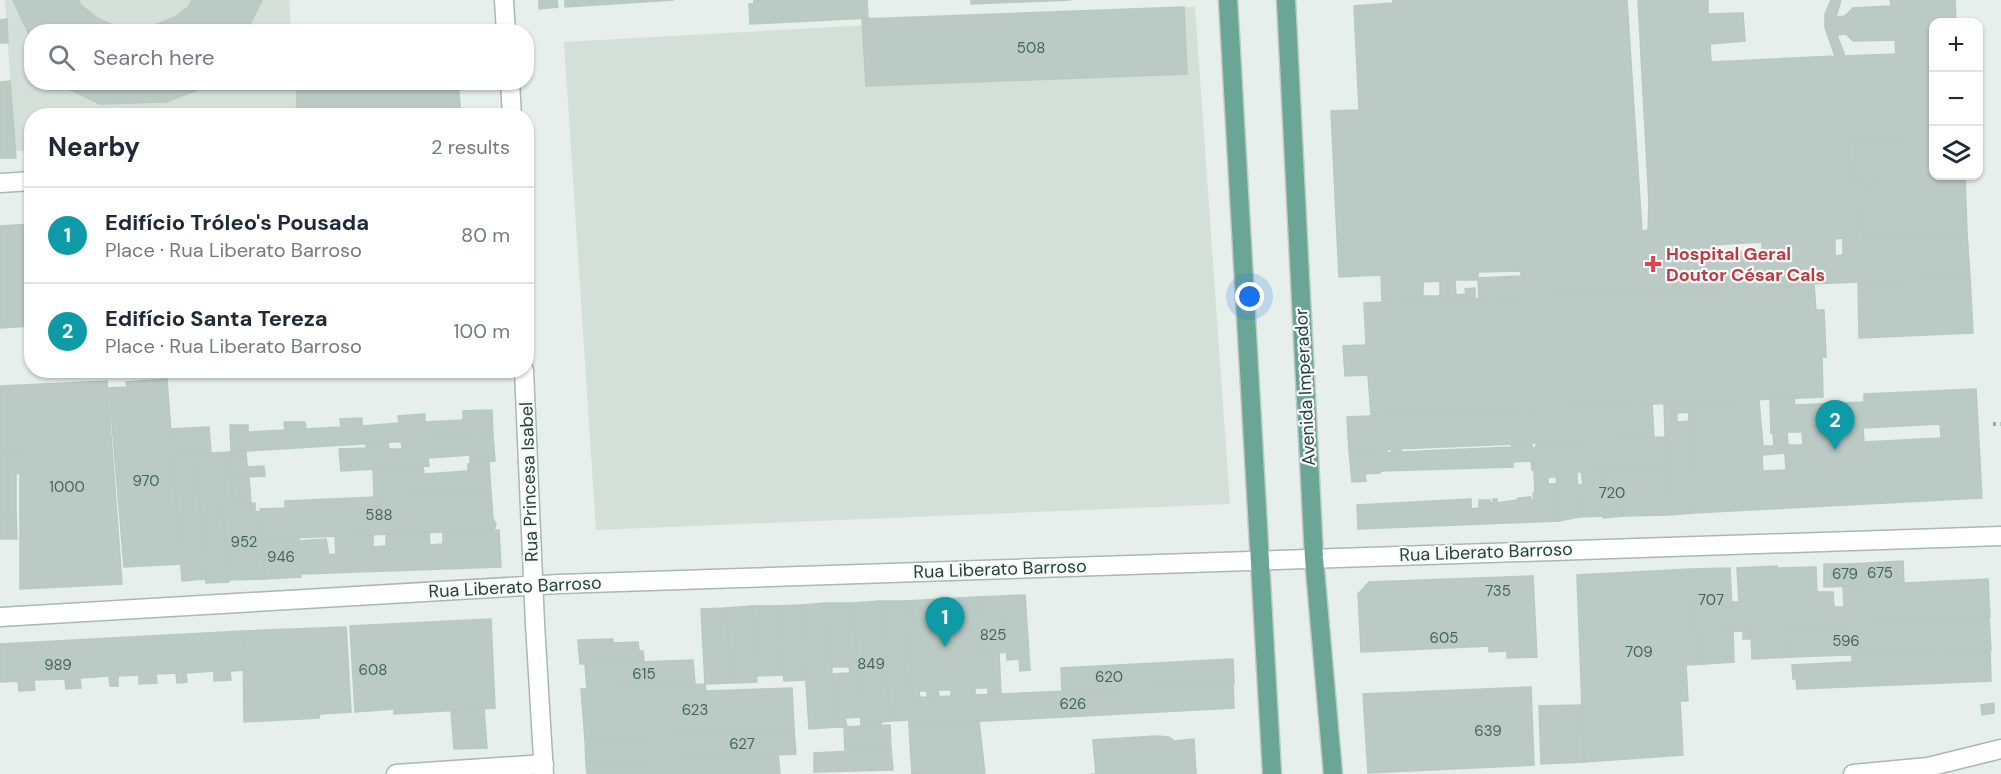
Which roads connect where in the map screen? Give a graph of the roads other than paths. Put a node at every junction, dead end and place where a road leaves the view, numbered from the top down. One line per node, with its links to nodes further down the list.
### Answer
1 (504, 0): 4 (street)
2 (1228, 0): 12 (main road)
3 (1286, 0): 11 (main road, Avenida Imperador)
4 (506, 24)
5 (510, 90): 6 (street)
6 (512, 108)
7 (24, 182): 8 (street)
8 (0, 183)
9 (524, 378): 13 (street, Rua Princesa Isabel)
10 (2001, 536): 11 (street, Rua Liberato Barroso)
11 (1314, 558): 12 (street, Rua Liberato Barroso); 19 (main road, Avenida Imperador)
12 (1259, 561): 13 (street, Rua Liberato Barroso); 18 (main road)
13 (533, 585): 14 (street, Rua Liberato Barroso); 16 (street, Rua Princesa Isabel)
14 (0, 617)
15 (2001, 749): 20 (street)
16 (544, 769): 17 (street)
17 (396, 774)
18 (1272, 774)
19 (1333, 774)
20 (1853, 774)

